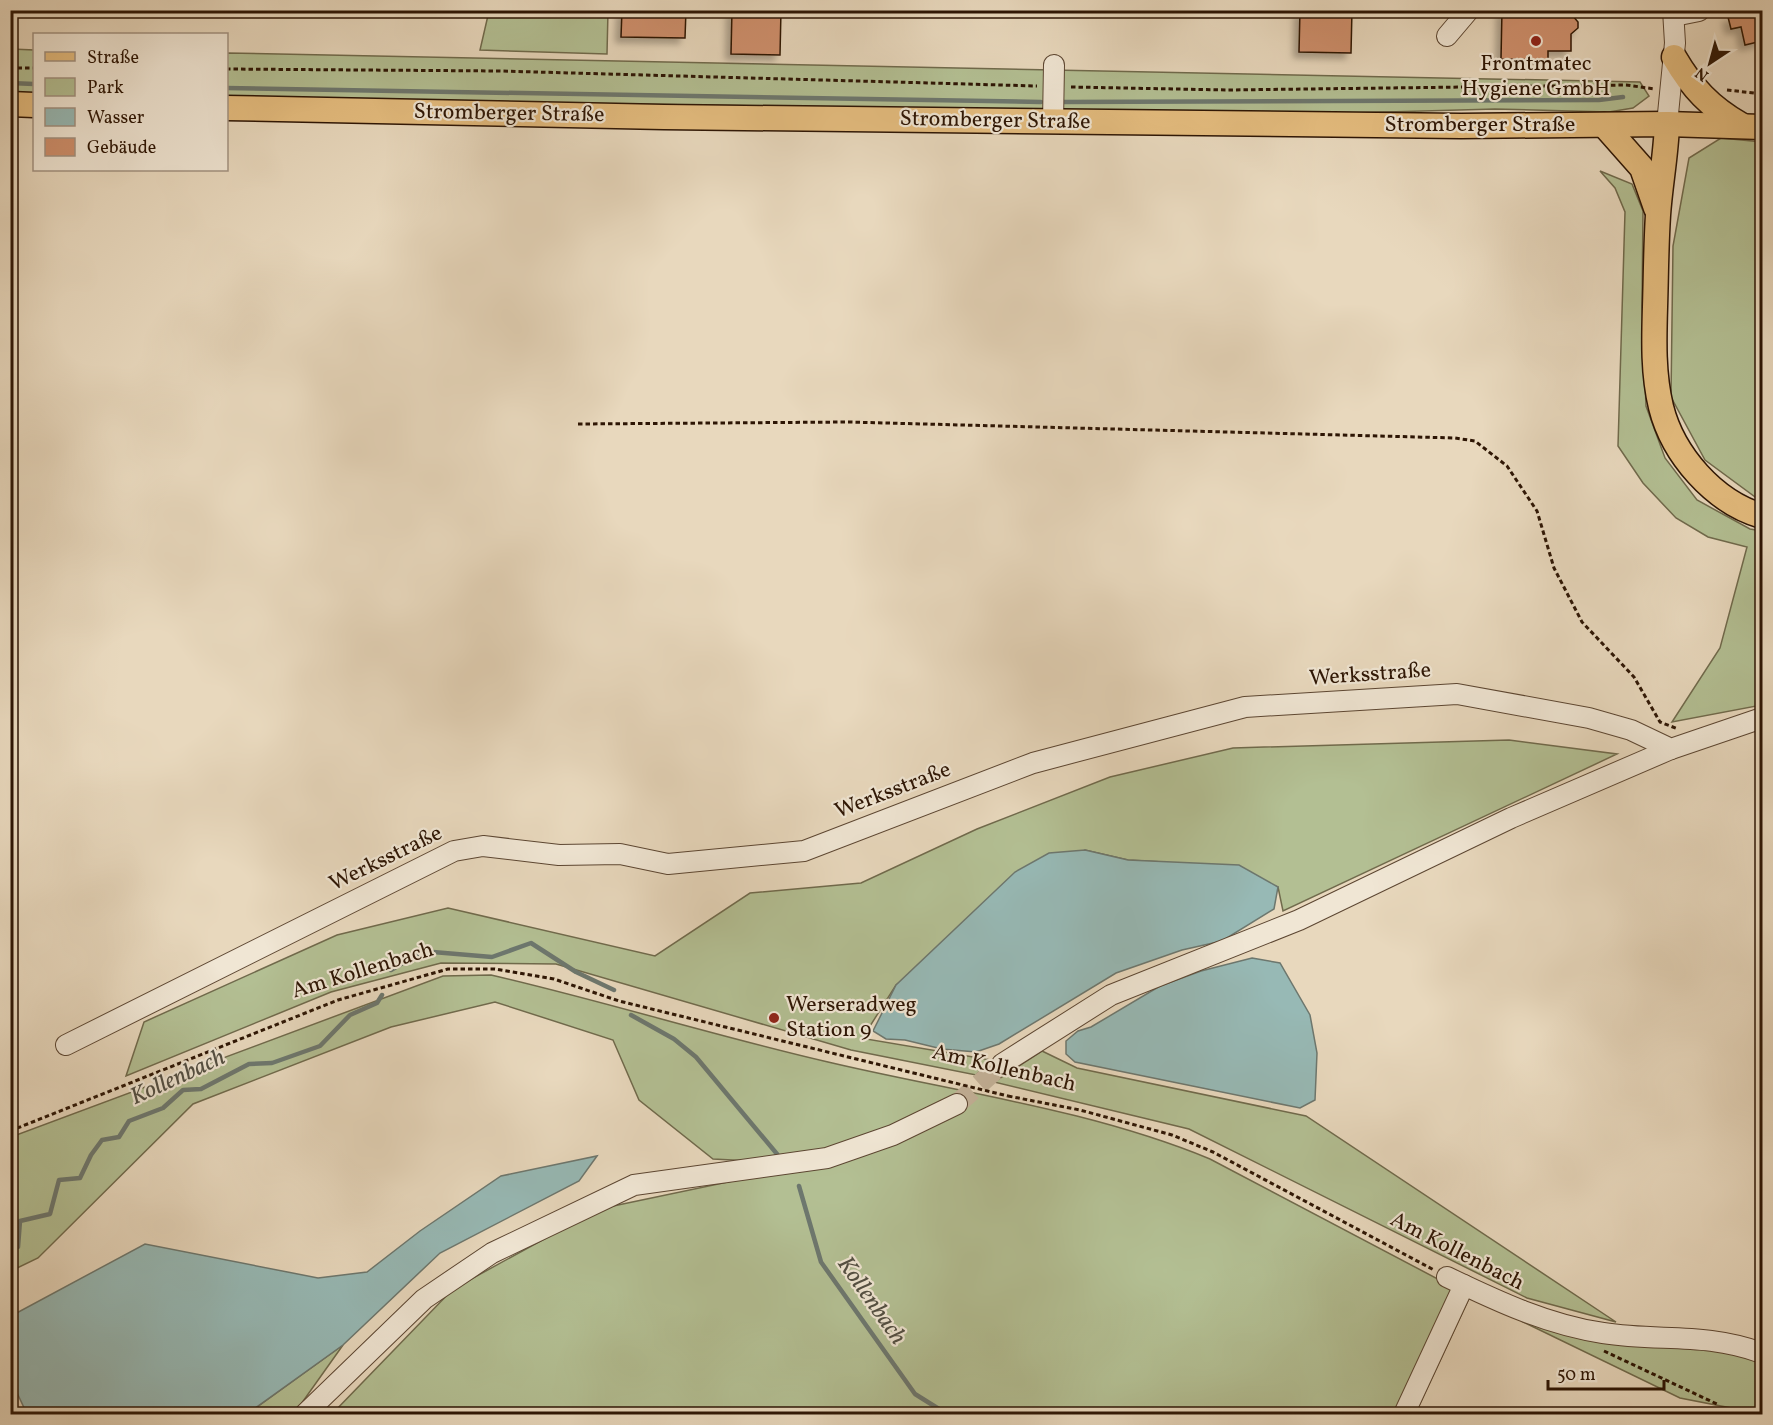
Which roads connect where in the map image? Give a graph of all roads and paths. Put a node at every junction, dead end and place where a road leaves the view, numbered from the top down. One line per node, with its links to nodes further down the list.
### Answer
1 (1469, 10): 4 (street)
2 (1699, 11): 3 (street)
3 (1674, 13): 5 (street)
4 (1447, 36)
5 (1674, 57): 13 (street); 20 (main road)
6 (1054, 65): 10 (street)
7 (10, 68): 8 (path)
8 (33, 68)
9 (228, 69): 10 (path)
10 (1053, 86): 13 (path); 17 (street)
11 (1724, 89): 12 (path)
12 (1762, 94)
13 (1671, 95): 18 (street)
14 (10, 104): 15 (main road)
15 (33, 105)
16 (228, 108): 17 (main road, Stromberger Straße)
17 (1053, 121): 19 (main road, Stromberger Straße)
18 (1667, 124): 19 (main road, Stromberger Straße); 20 (main road, Stromberger Straße); 21 (main road)
19 (1604, 125): 21 (main road)
20 (1752, 126)
21 (1658, 215): 23 (main road)
22 (578, 424): 25 (path)
23 (1762, 516)
24 (1762, 718): 25 (street)
25 (1702, 739): 26 (street)
26 (1671, 749): 27 (street, Werksstraße); 28 (street)
27 (66, 1045)
28 (1002, 1064)
29 (957, 1104): 35 (street)
30 (10, 1131): 31 (path, Am Kollenbach, bridge)
31 (1456, 1281): 33 (street, Am Kollenbach); 36 (street)
32 (1594, 1346): 34 (path)
33 (1762, 1353)
34 (1719, 1405)
35 (305, 1414)
36 (1404, 1414)

